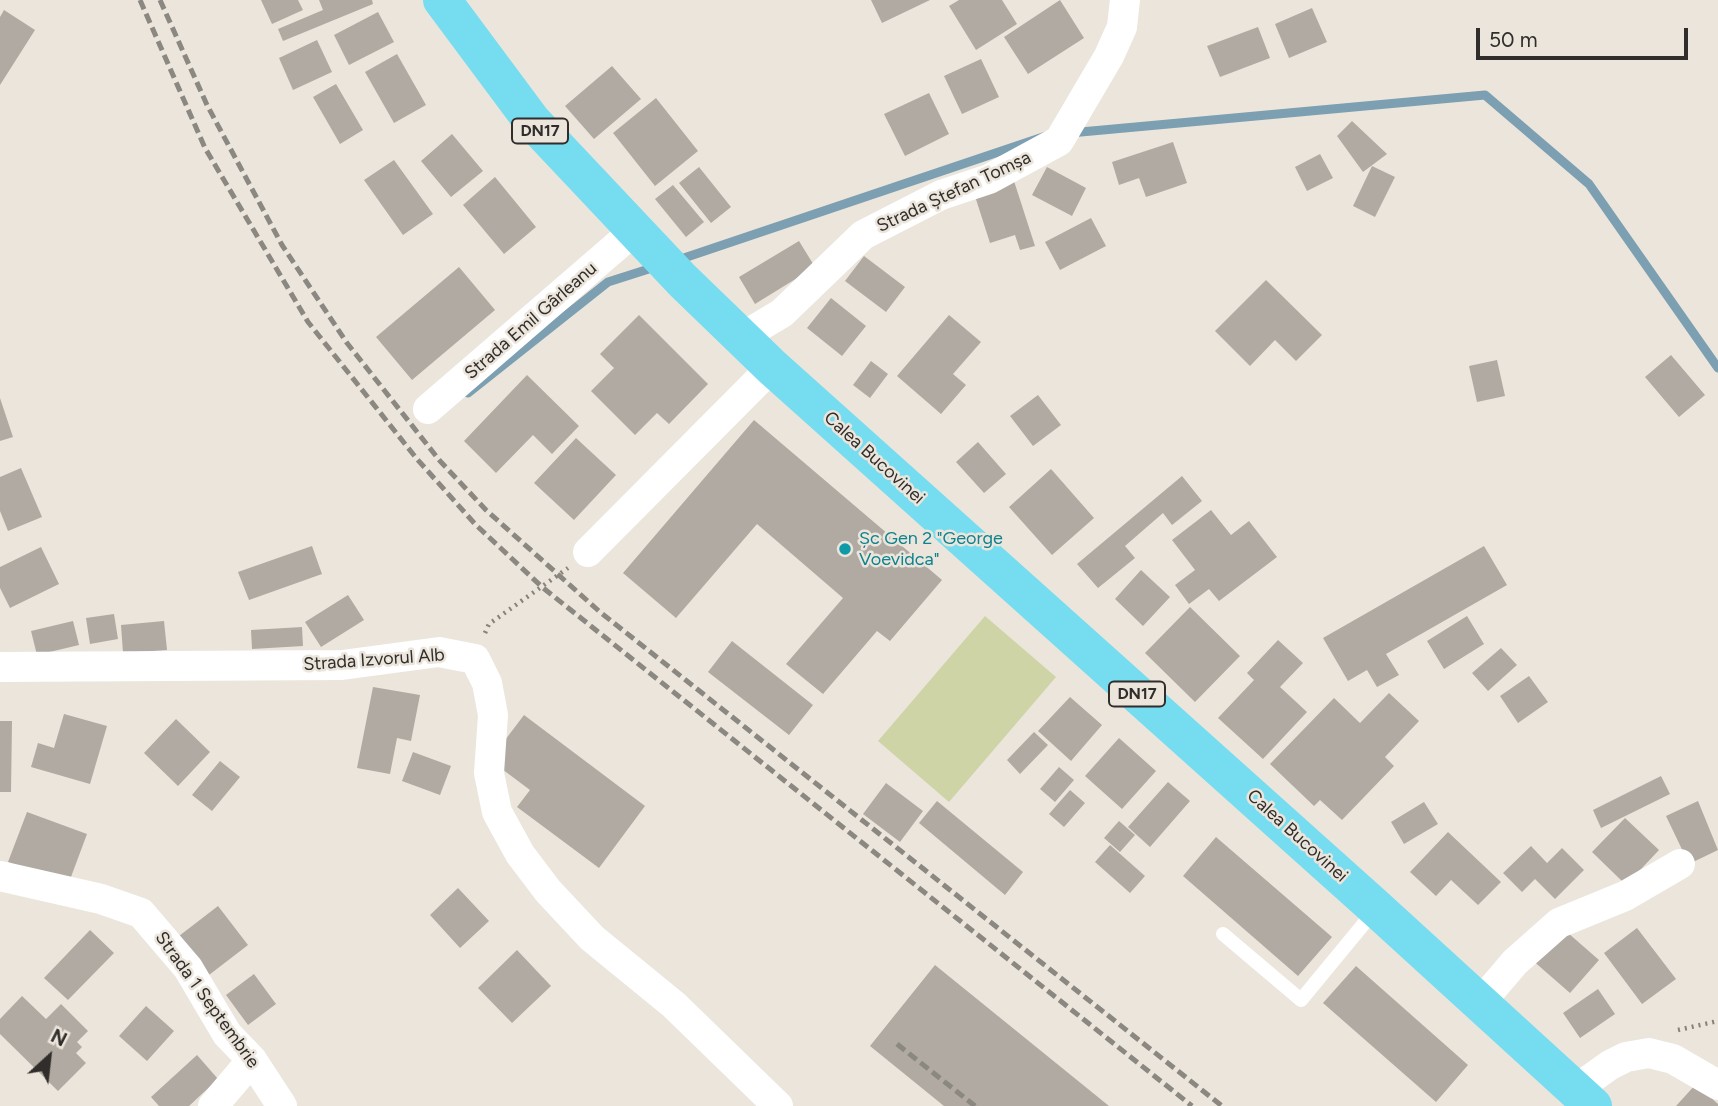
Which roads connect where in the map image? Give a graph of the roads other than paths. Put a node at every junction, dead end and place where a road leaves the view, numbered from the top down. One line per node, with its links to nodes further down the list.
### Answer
1 (442, 0): 3 (highway, Calea Bucovinei / DN17)
2 (1125, 0): 4 (street, Strada Ștefan Tomșa)
3 (643, 241): 4 (highway, Calea Bucovinei / DN17); 6 (street, Strada Emil Gârleanu)
4 (742, 337): 5 (highway, Calea Bucovinei / DN17)
5 (772, 367): 7 (street); 11 (highway, Calea Bucovinei / DN17)
6 (428, 409)
7 (588, 552)
8 (0, 667): 19 (street, Strada Izvorul Alb)
9 (1681, 864): 13 (street)
10 (0, 876): 14 (street, Strada 1 Septembrie)
11 (1376, 908): 12 (lane); 13 (highway, Calea Bucovinei / DN17)
12 (1223, 934)
13 (1480, 1003): 16 (highway, Calea Bucovinei / DN17)
14 (252, 1060): 17 (street); 18 (street, Strada 1 Septembrie)
15 (1718, 1086): 16 (street)
16 (1584, 1098)
17 (213, 1106)
18 (282, 1106)
19 (778, 1106)

